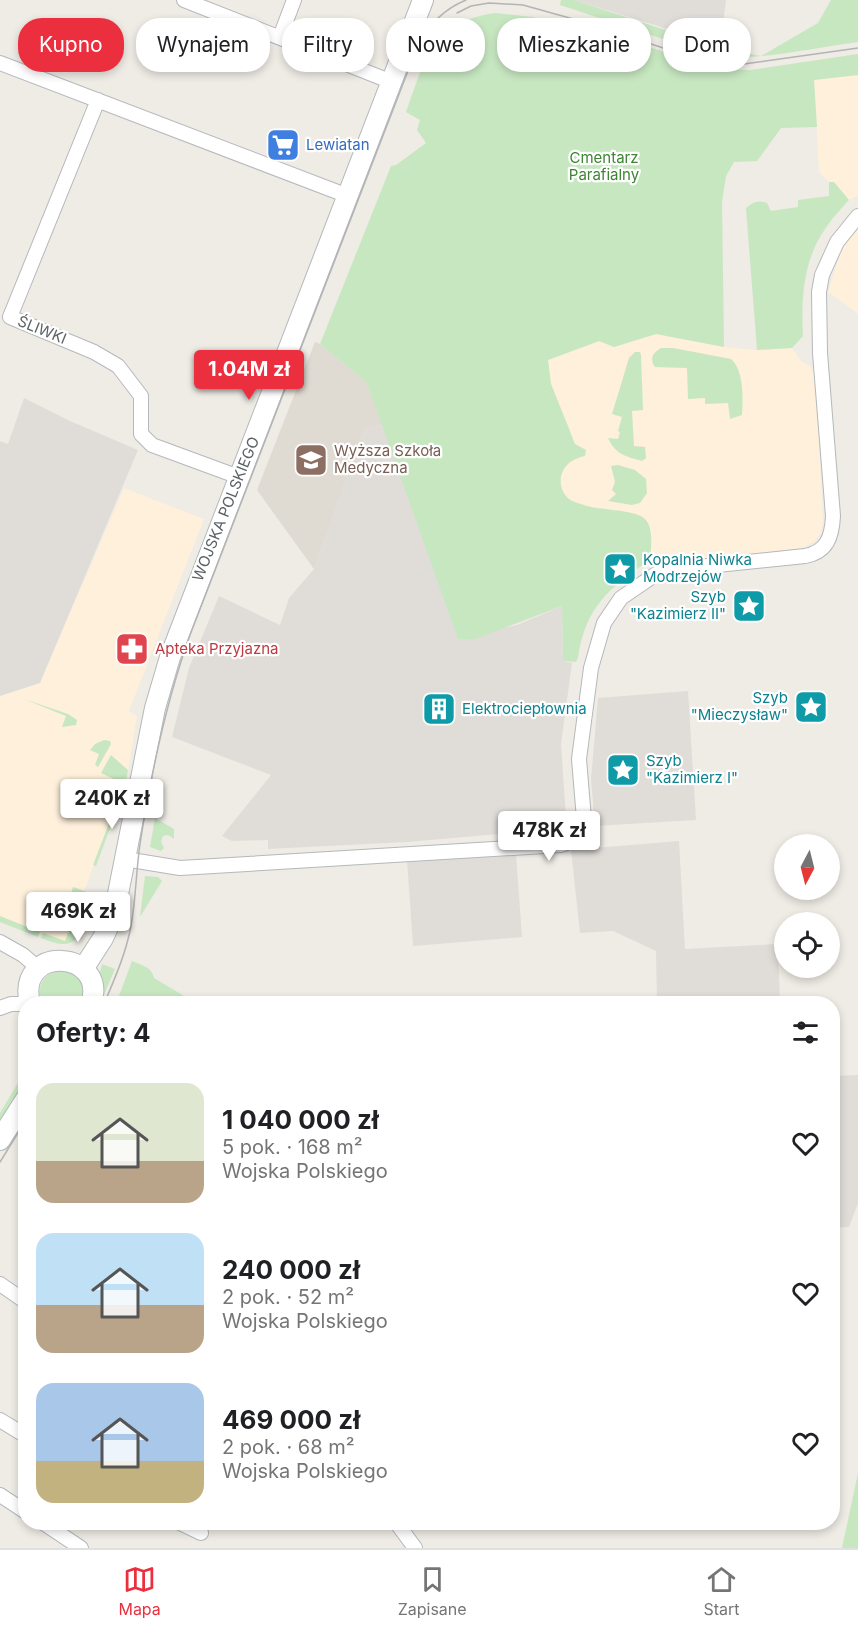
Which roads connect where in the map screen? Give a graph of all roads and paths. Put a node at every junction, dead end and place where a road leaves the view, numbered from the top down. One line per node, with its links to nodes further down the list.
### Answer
1 (184, 0): 4 (street)
2 (294, 0): 4 (street)
3 (423, 0): 6 (main road, WOJSKA POLSKIEGO)
4 (280, 37): 6 (street)
5 (0, 63): 7 (street)
6 (392, 82): 8 (main road, WOJSKA POLSKIEGO)
7 (98, 100): 8 (street); 10 (street, ŚLIWKI)
8 (348, 196): 10 (main road, WOJSKA POLSKIEGO)
9 (858, 216): 11 (street)
10 (239, 477): 11 (main road, WOJSKA POLSKIEGO)
11 (125, 859): 14 (main road, WOJSKA POLSKIEGO)
12 (0, 942): 13 (street)
13 (38, 968): 14 (main road); 15 (main road)
14 (83, 969): 16 (main road)
15 (21, 996)
16 (92, 996)
17 (18, 1112): 18 (main road)
18 (0, 1140)
19 (0, 1284): 20 (street)
20 (18, 1296)
21 (0, 1420): 22 (street)
22 (18, 1431)
23 (0, 1495): 24 (street)
24 (18, 1507)
25 (54, 1530): 29 (street)
26 (195, 1530): 28 (street)
27 (402, 1530): 30 (street)
28 (201, 1533)
29 (81, 1548)
30 (415, 1548)

